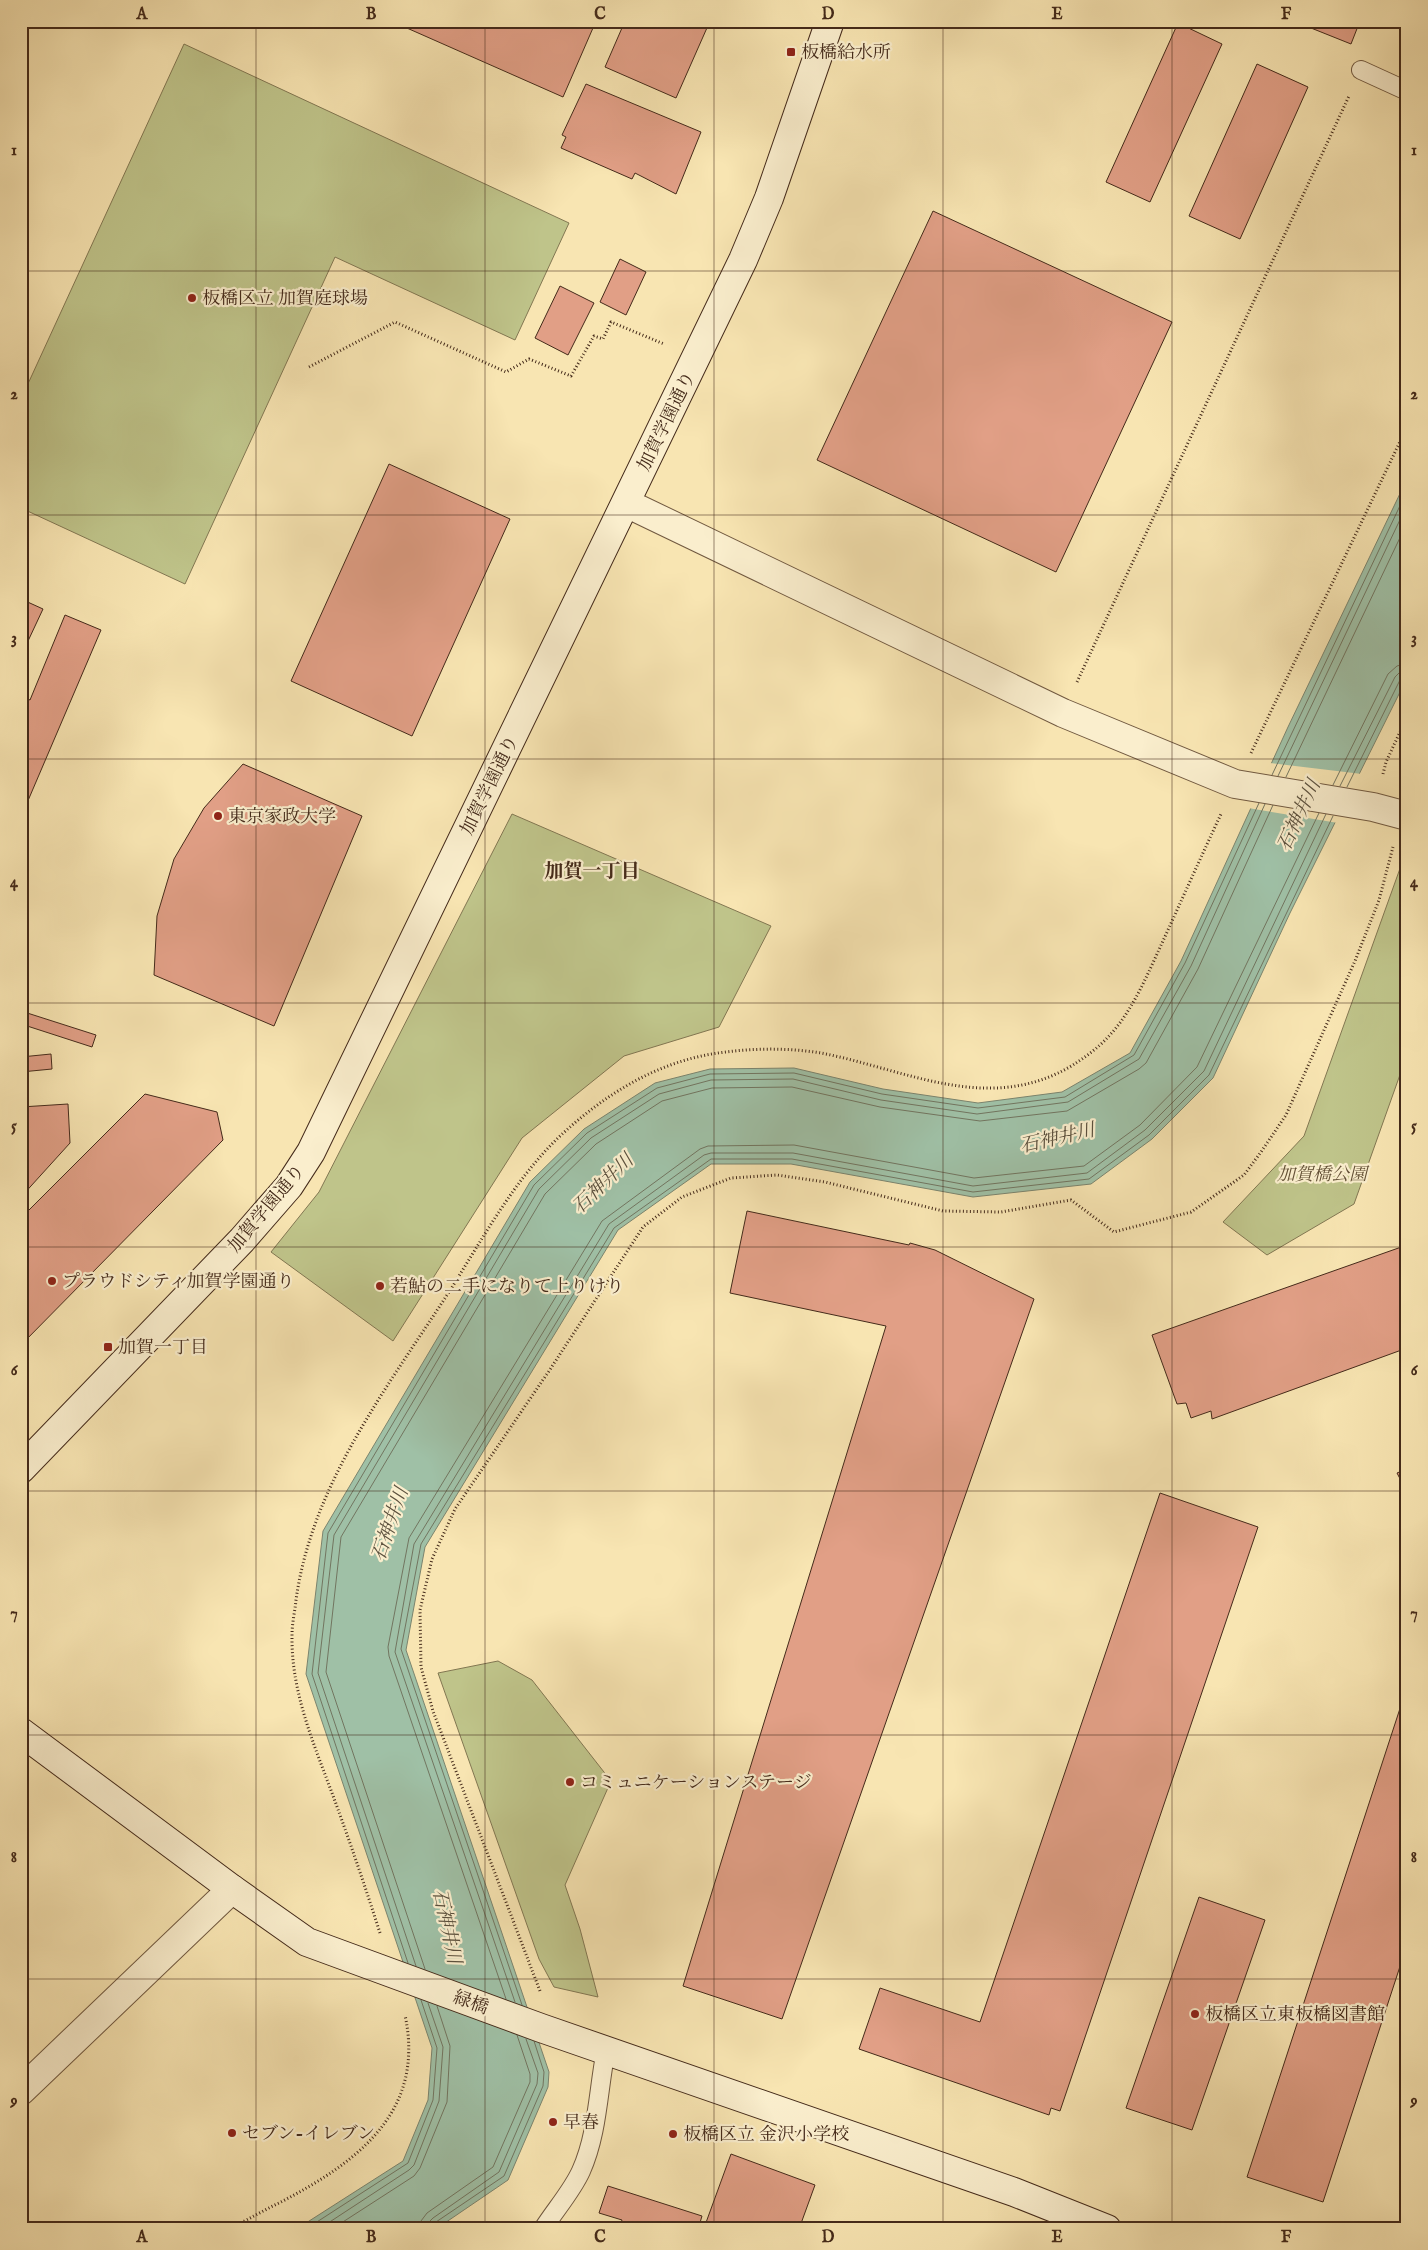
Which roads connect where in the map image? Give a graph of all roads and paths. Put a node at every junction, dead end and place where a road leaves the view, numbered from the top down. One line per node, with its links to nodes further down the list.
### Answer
1 (830, 21): 7 (street, 加賀学園通り)
2 (1361, 70): 3 (lane); 8 (path)
3 (1407, 91)
4 (668, 346): 5 (path)
5 (309, 368)
6 (1407, 427): 10 (path)
7 (626, 503): 8 (street); 13 (street, 加賀学園通り)
8 (1063, 713): 10 (street)
9 (1407, 717): 11 (path)
10 (1235, 784): 11 (street); 16 (path)
11 (1374, 807): 12 (street)
12 (1404, 815): 17 (path)
13 (21, 1469)
14 (21, 1732): 15 (street, 緑橋)
15 (232, 1889): 16 (street, 緑橋); 19 (street)
16 (395, 1974): 18 (street, 緑橋); 20 (path)
17 (541, 1994)
18 (606, 2050): 21 (lane); 22 (street, 緑橋)
19 (21, 2091)
20 (228, 2229)
21 (543, 2229)
22 (1108, 2229)

